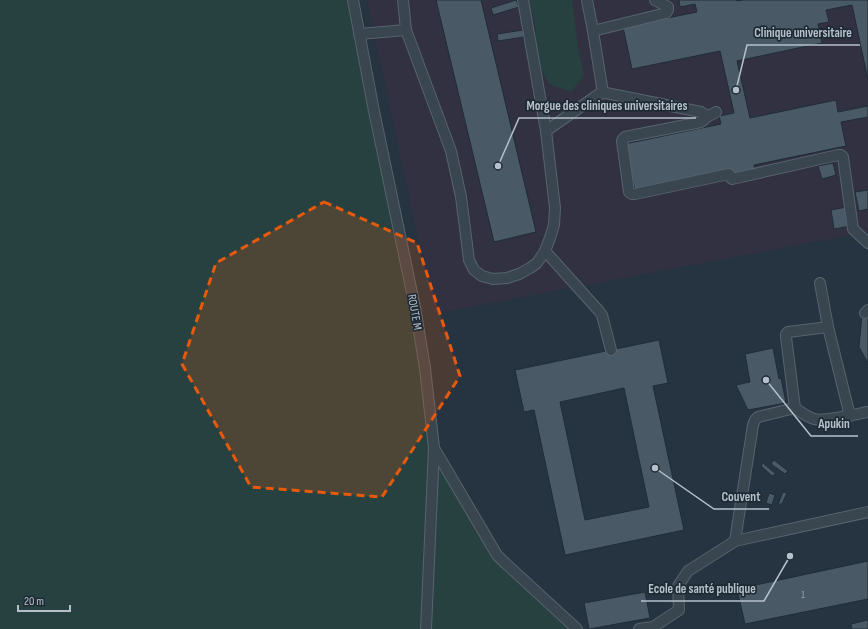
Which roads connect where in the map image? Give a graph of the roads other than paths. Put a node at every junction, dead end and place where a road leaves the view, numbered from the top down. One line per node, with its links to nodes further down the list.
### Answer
1 (353, 0): 8 (lane, ROUTE M)
2 (403, 0): 6 (lane)
3 (523, 0): 12 (lane)
4 (587, 0): 7 (lane)
5 (655, 0): 7 (lane)
6 (406, 30): 8 (lane); 14 (lane)
7 (593, 31): 9 (lane)
8 (359, 34): 21 (lane, ROUTE M)
9 (602, 93): 11 (lane); 12 (lane)
10 (716, 112): 11 (lane)
11 (705, 118): 13 (lane)
12 (546, 131): 14 (lane)
13 (868, 242)
14 (545, 251): 17 (lane)
15 (820, 283): 16 (lane)
16 (828, 327): 18 (lane); 20 (lane)
17 (611, 350)
18 (795, 408): 20 (lane); 23 (lane)
19 (868, 412): 20 (lane)
20 (850, 416)
21 (434, 448): 24 (lane, ROUTE M); 25 (lane)
22 (868, 512): 23 (lane)
23 (735, 542): 26 (lane)
24 (426, 629)
25 (577, 629)
26 (639, 629)

